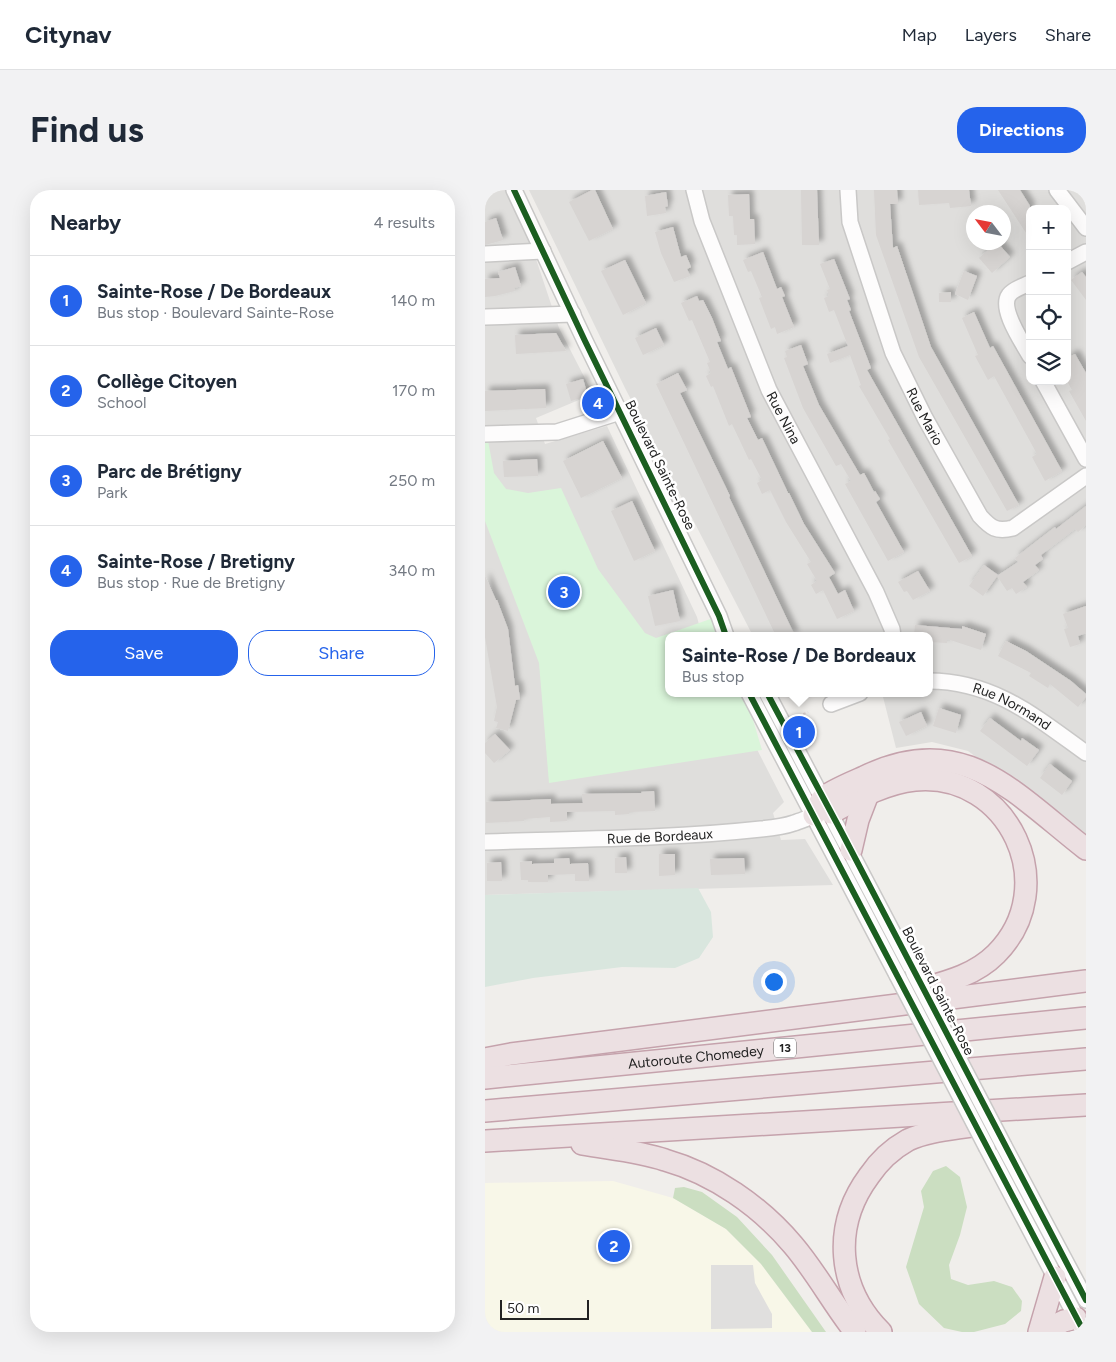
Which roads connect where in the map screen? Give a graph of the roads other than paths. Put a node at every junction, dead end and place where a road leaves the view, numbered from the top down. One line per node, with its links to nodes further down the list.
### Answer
1 (514, 190): 6 (street, Boulevard Sainte-Rose)
2 (694, 190): 22 (street, Rue Nina)
3 (848, 190): 18 (street, Rue Mario)
4 (1057, 190): 5 (street)
5 (1086, 228)
6 (543, 251): 8 (street); 11 (street, Boulevard Sainte-Rose)
7 (1086, 252): 9 (street)
8 (485, 254)
9 (1071, 260)
10 (1026, 285): 13 (street)
11 (573, 314): 12 (street); 15 (street, Boulevard Sainte-Rose)
12 (485, 317)
13 (1026, 349)
14 (1045, 385): 17 (street)
15 (620, 412): 16 (street); 19 (street, Boulevard Sainte-Rose)
16 (485, 434)
17 (1086, 459)
18 (1086, 476)
19 (719, 616): 20 (street, Boulevard Sainte-Rose); 21 (street, Boulevard Sainte-Rose)
20 (725, 632)
21 (729, 632)
22 (892, 632)
23 (933, 681): 28 (street, Rue Normand)
24 (752, 697): 30 (street, Boulevard Sainte-Rose)
25 (769, 697): 30 (street, Boulevard Sainte-Rose)
26 (849, 697): 27 (street)
27 (831, 704)
28 (1086, 753)
29 (868, 794): 30 (highway); 33 (highway); 35 (highway)
30 (823, 808): 31 (street, Rue de Bordeaux); 32 (highway); 33 (street, Boulevard Sainte-Rose); 44 (street, Boulevard Sainte-Rose, bridge)
31 (485, 842)
32 (1086, 849)
33 (851, 850): 45 (street, Boulevard Sainte-Rose, bridge)
34 (1086, 981): 35 (highway)
35 (854, 1011): 37 (highway)
36 (1086, 1018): 39 (highway, Autoroute Chomedey / 13)
37 (485, 1059)
38 (1086, 1059): 41 (highway)
39 (485, 1078)
40 (1077, 1106): 42 (highway); 47 (highway)
41 (485, 1111)
42 (540, 1138): 43 (highway); 46 (highway)
43 (485, 1141)
44 (1055, 1277): 45 (street, Boulevard Sainte-Rose); 48 (highway)
45 (1082, 1321): 48 (highway)
46 (855, 1332)
47 (881, 1332)
48 (1040, 1332)

